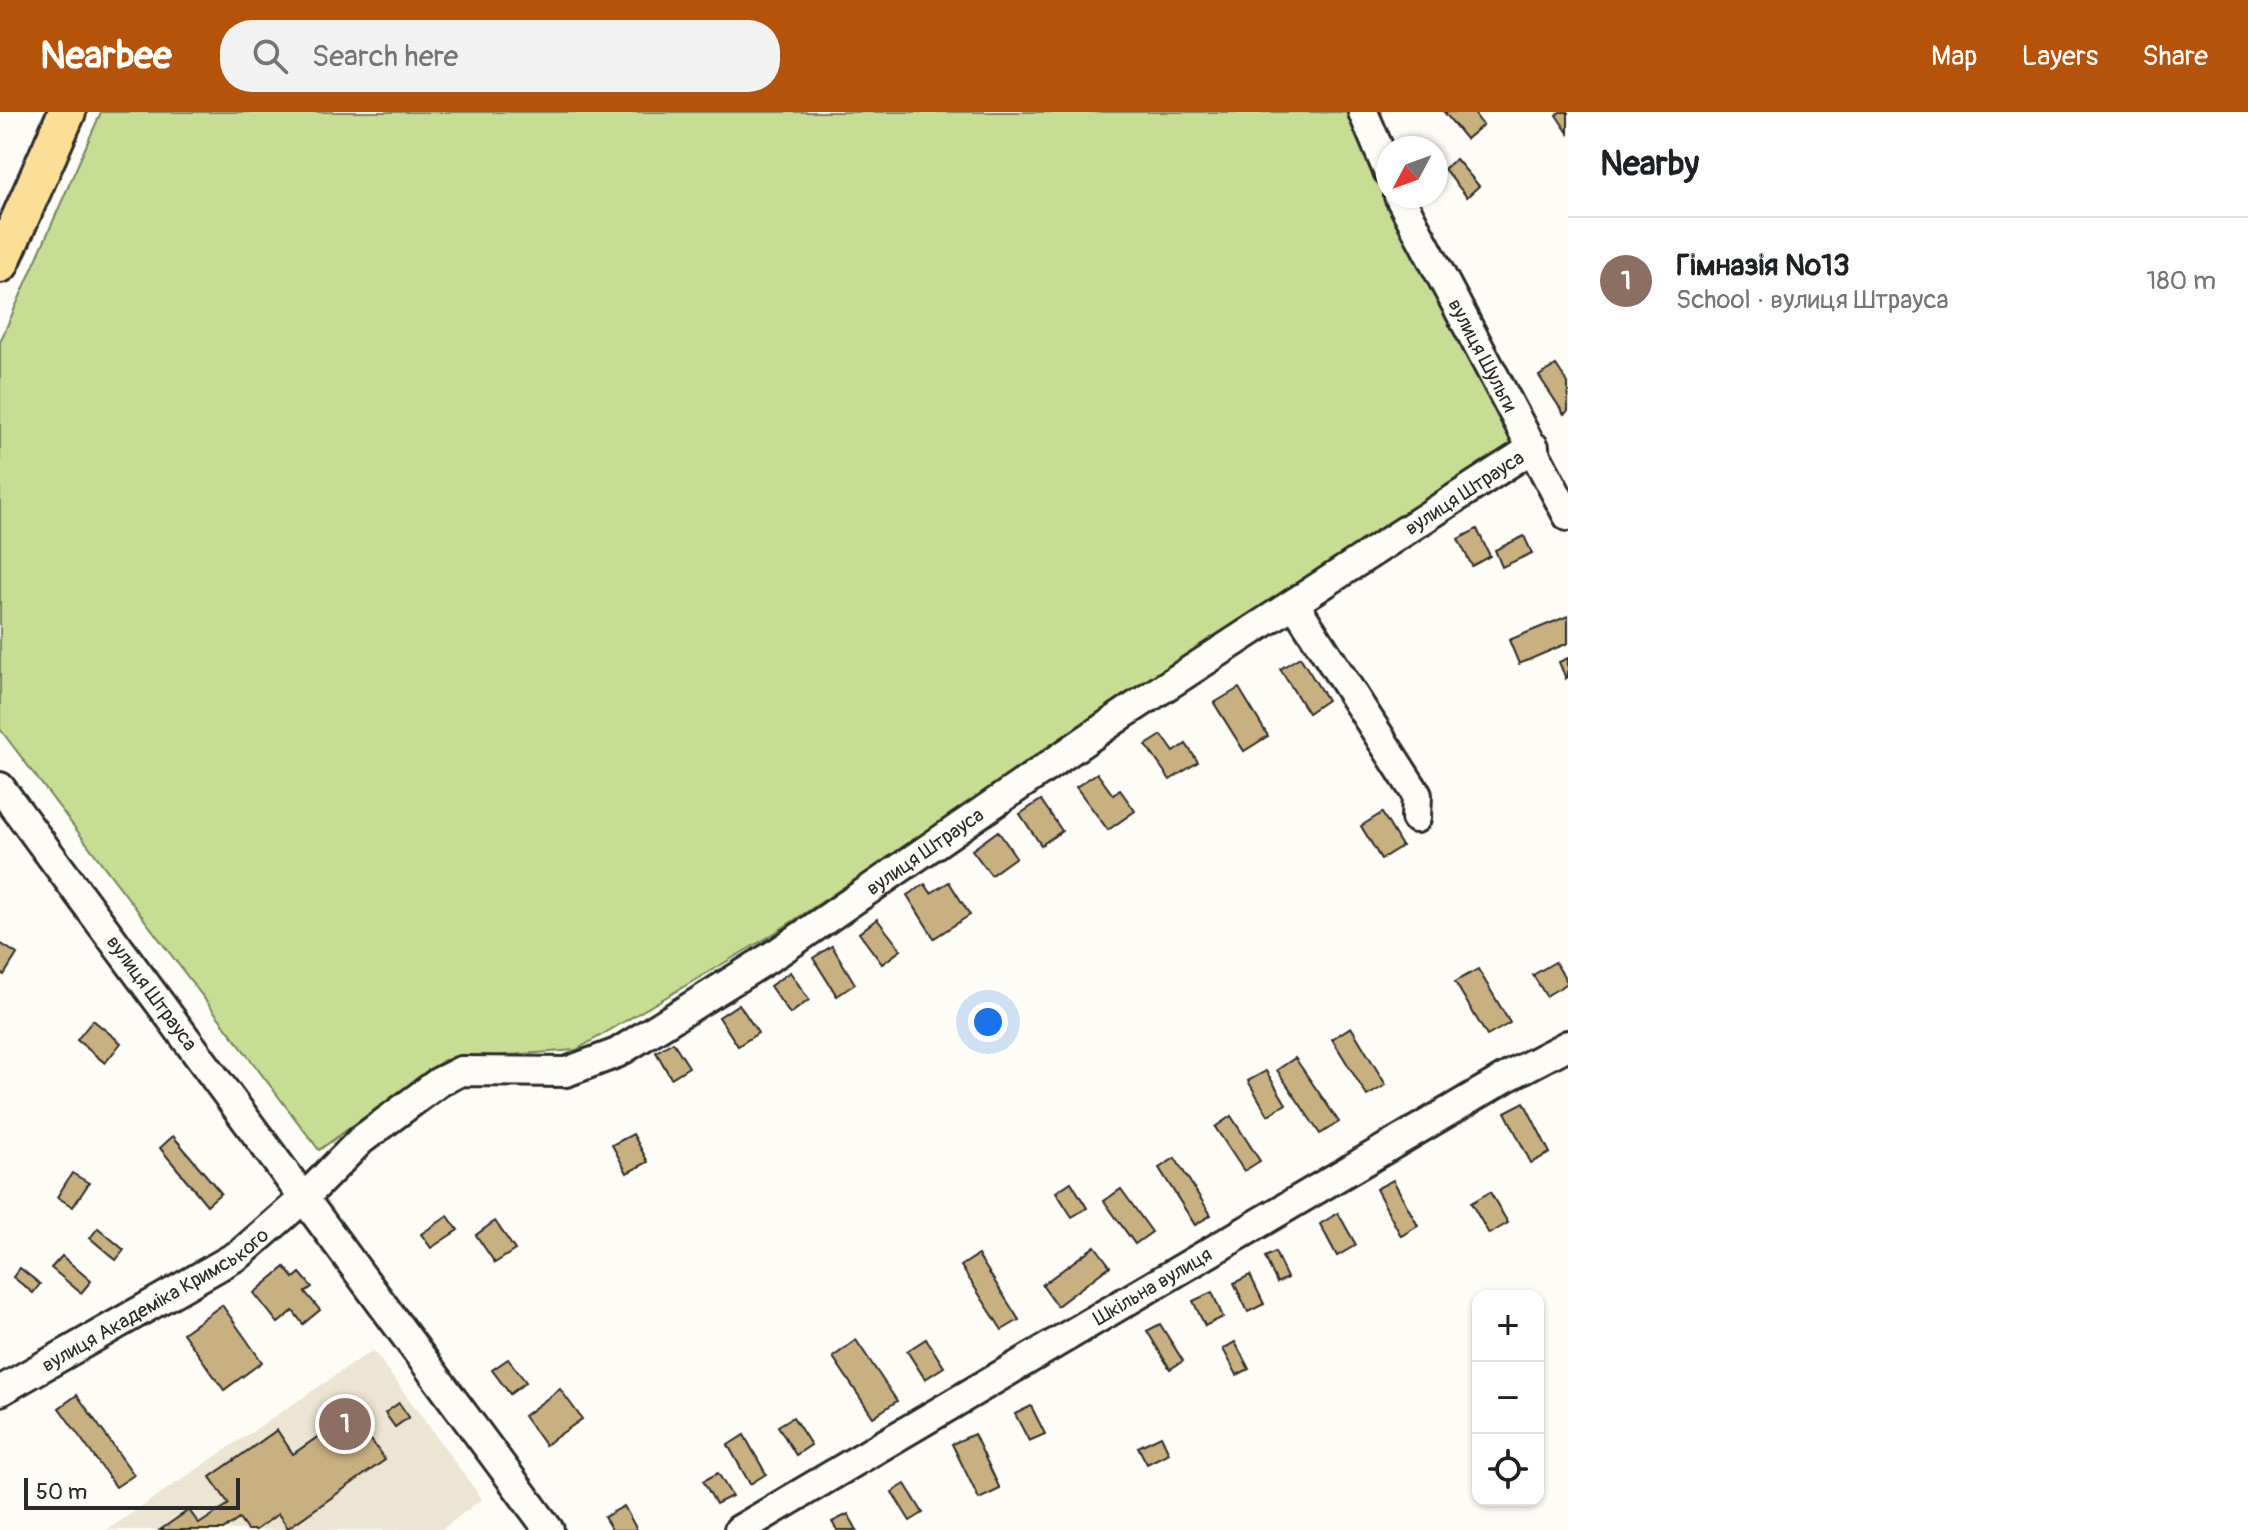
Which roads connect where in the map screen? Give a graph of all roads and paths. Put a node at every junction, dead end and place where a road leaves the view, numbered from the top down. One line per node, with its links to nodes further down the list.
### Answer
1 (67, 112): 5 (main road)
2 (1363, 112): 3 (street)
3 (1376, 143)
4 (1405, 208): 6 (street, вулиця Шульги)
5 (0, 264)
6 (1534, 447): 7 (street, вулиця Шульги); 9 (street, вулиця Штрауса)
7 (1560, 479): 8 (street, вулиця Шульги)
8 (1568, 516)
9 (1294, 603): 11 (street); 13 (street, вулиця Штрауса)
10 (0, 787): 13 (street, вулиця Штрауса)
11 (1416, 818)
12 (1568, 1045): 16 (street, Шкільна вулиця)
13 (304, 1198): 14 (street, вулиця Академіка Кримського); 15 (street, вулиця Штрауса)
14 (0, 1391)
15 (549, 1530)
16 (739, 1530)

